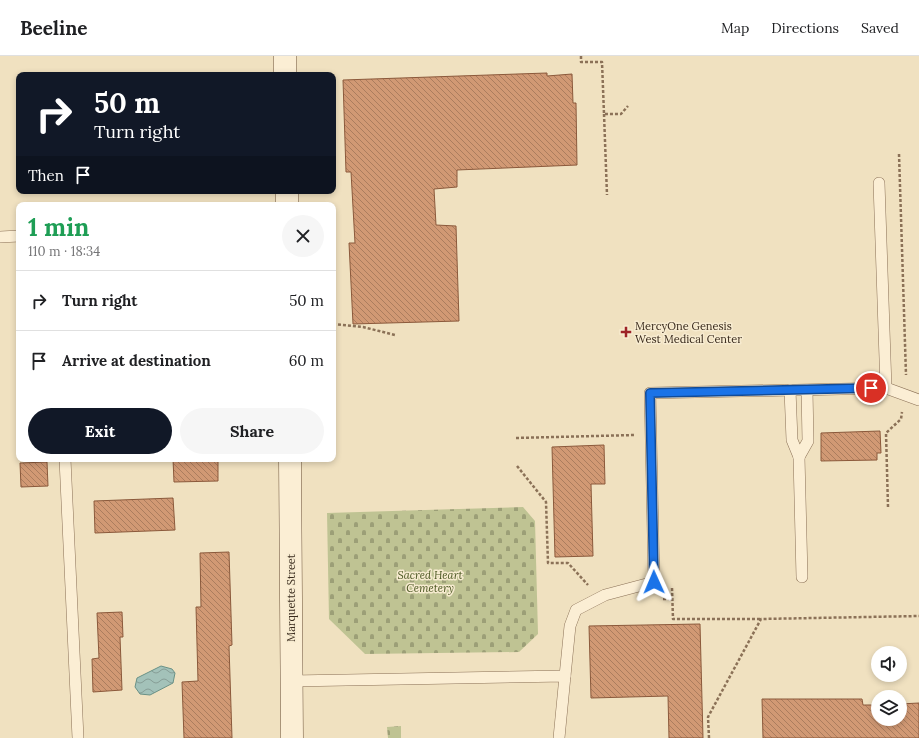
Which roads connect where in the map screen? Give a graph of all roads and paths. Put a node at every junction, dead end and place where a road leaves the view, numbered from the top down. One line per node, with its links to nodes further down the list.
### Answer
1 (285, 56): 3 (street)
2 (581, 56): 5 (path)
3 (285, 72)
4 (628, 106): 5 (path)
5 (604, 114): 7 (path)
6 (879, 183): 12 (lane)
7 (607, 195)
8 (16, 236): 9 (lane)
9 (0, 237)
10 (336, 324): 11 (path)
11 (395, 335)
12 (886, 388): 14 (lane); 15 (lane)
13 (790, 390): 14 (lane); 16 (lane); 21 (lane)
14 (807, 390): 16 (lane)
15 (919, 400)
16 (800, 457): 20 (lane)
17 (65, 462): 27 (lane)
18 (290, 462): 26 (street, Marquette Street)
19 (517, 466): 21 (path)
20 (802, 577)
21 (600, 598): 25 (lane)
22 (657, 599): 23 (path)
23 (672, 599)
24 (919, 616): 30 (path)
25 (565, 676): 26 (lane); 29 (lane)
26 (292, 681): 28 (street, Marquette Street)
27 (78, 738)
28 (292, 738)
29 (559, 738)
30 (709, 738)

